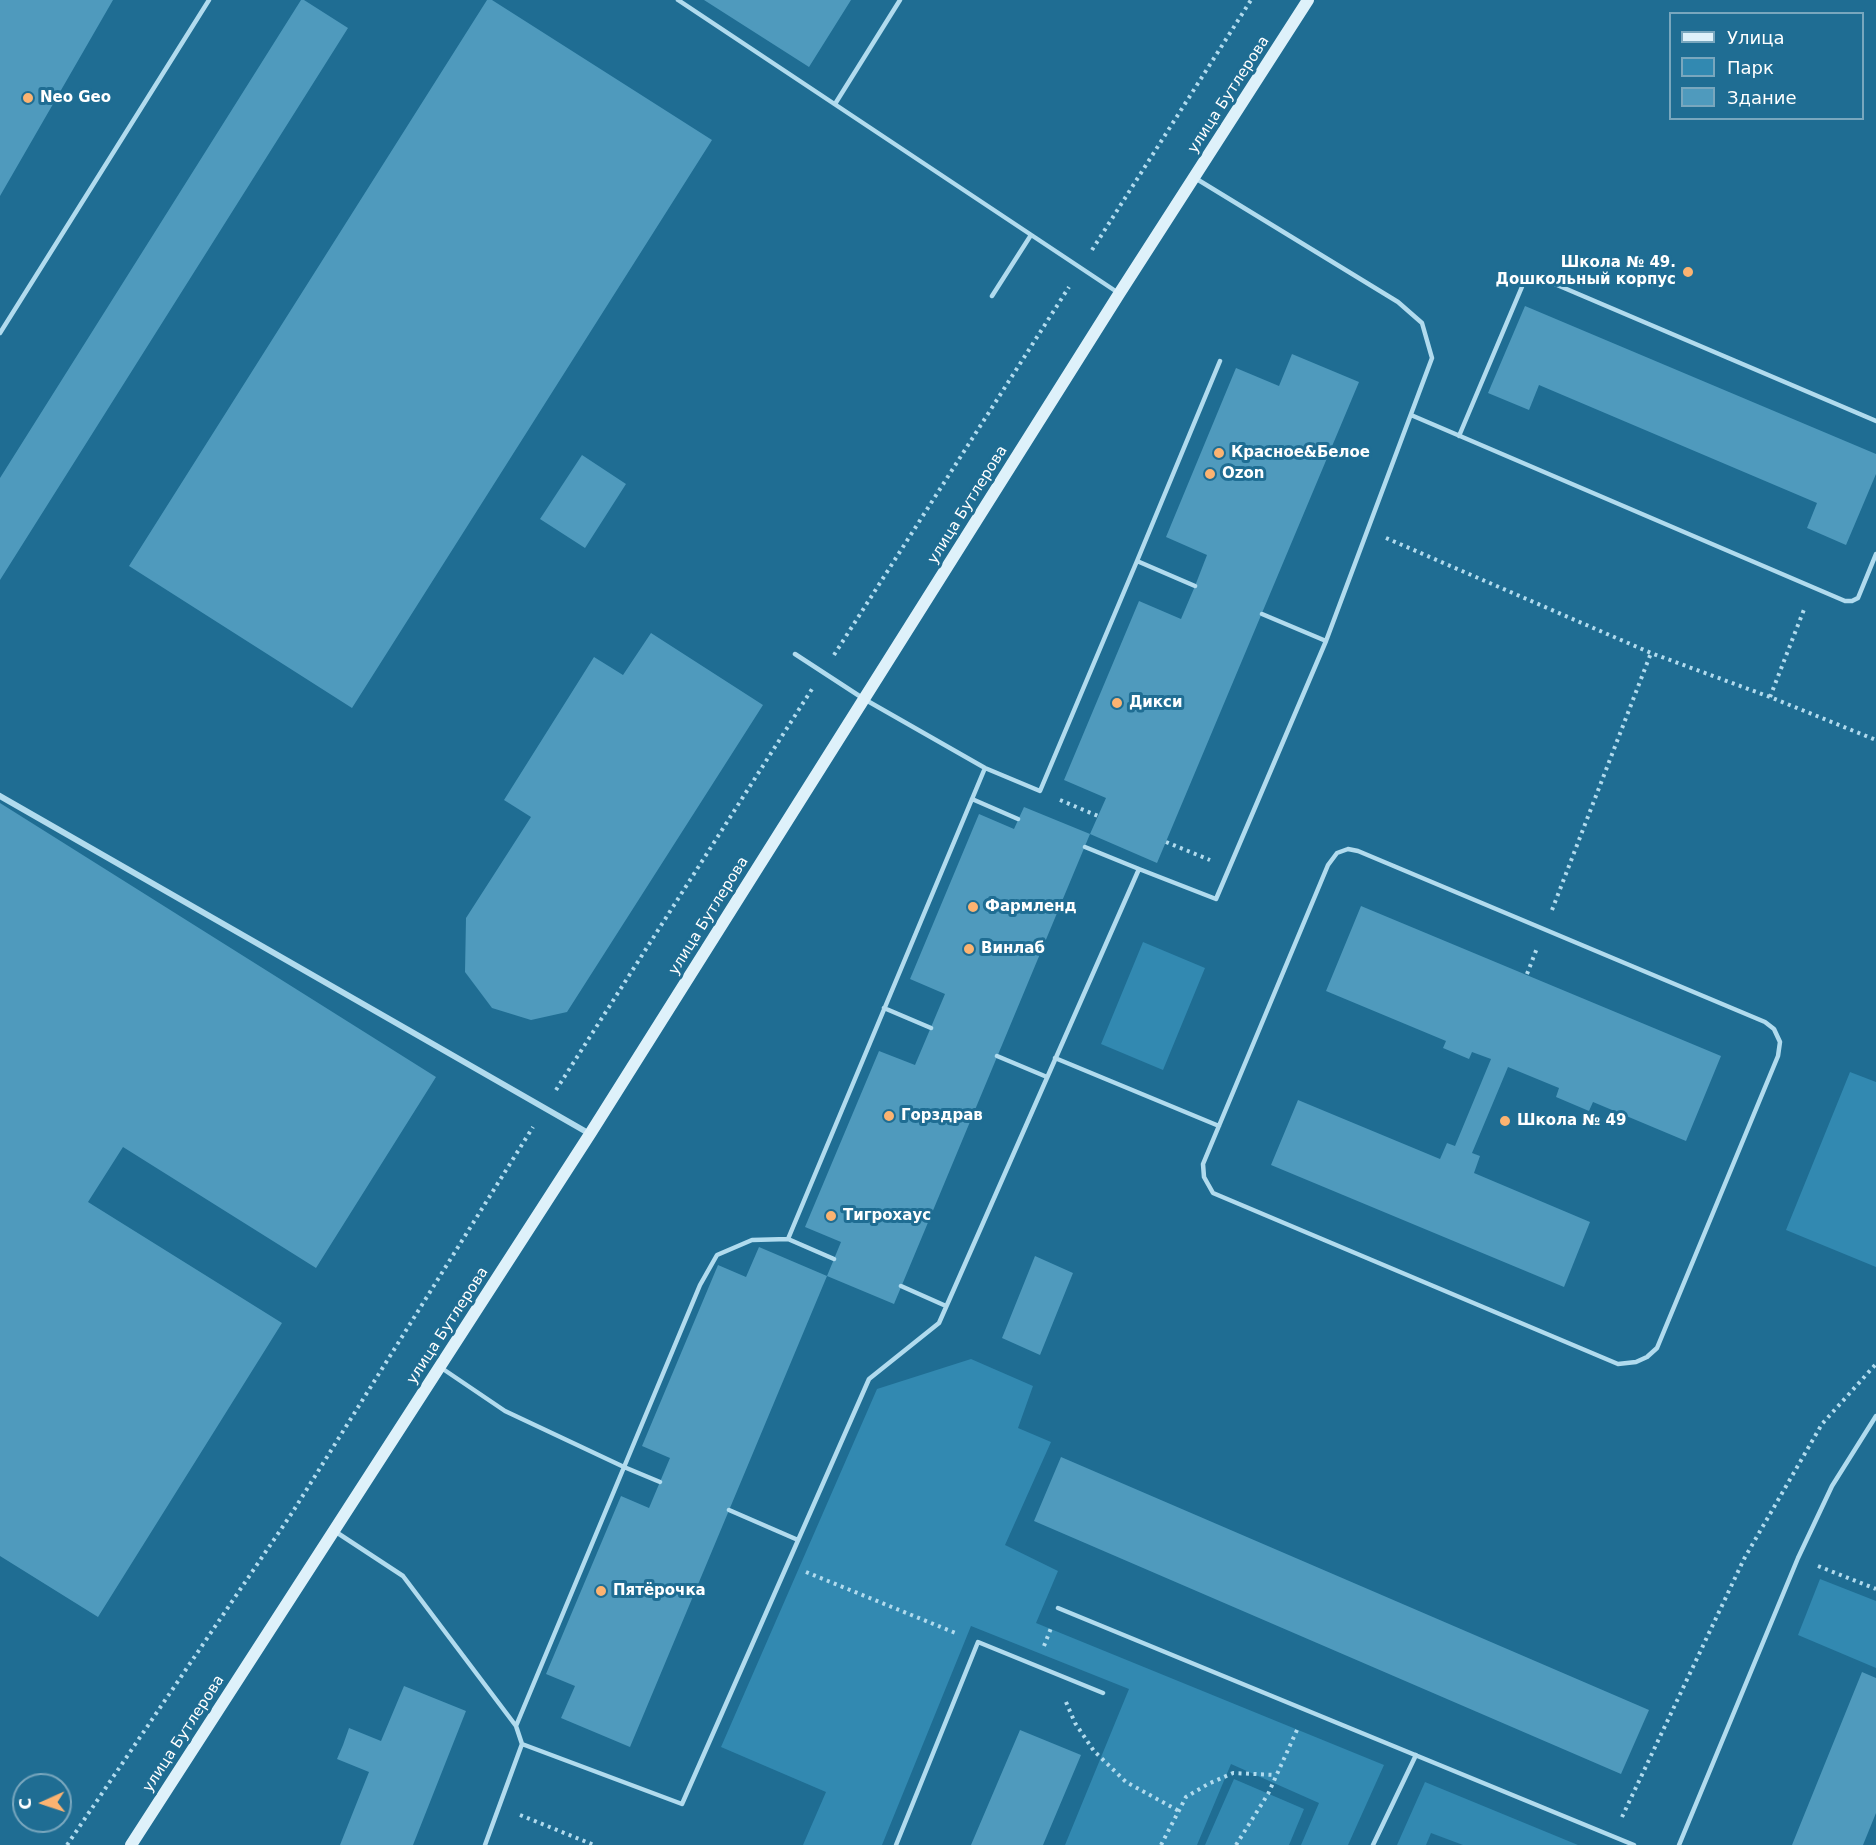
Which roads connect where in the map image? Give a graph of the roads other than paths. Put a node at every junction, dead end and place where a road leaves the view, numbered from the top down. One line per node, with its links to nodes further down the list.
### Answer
1 (209, 0): 10 (lane)
2 (678, 0): 5 (lane)
3 (900, 0): 5 (lane)
4 (1308, 0): 6 (street, улица Бутлерова)
5 (835, 104): 7 (lane)
6 (1194, 178): 8 (street, улица Бутлерова); 12 (lane)
7 (1031, 235): 8 (lane); 9 (lane)
8 (1119, 294): 21 (street, улица Бутлерова)
9 (992, 296)
10 (0, 333)
11 (1220, 362): 16 (lane)
12 (1411, 415): 14 (lane); 19 (lane)
13 (1876, 421): 14 (lane)
14 (1459, 436): 15 (lane)
15 (1876, 554)
16 (1137, 561): 17 (lane); 22 (lane)
17 (1195, 586)
18 (1262, 614): 19 (lane)
19 (1326, 641): 27 (lane)
20 (795, 654): 21 (lane)
21 (864, 699): 22 (lane); 34 (street, улица Бутлерова)
22 (985, 768): 24 (lane)
23 (0, 796): 34 (street)
24 (972, 799): 25 (lane); 28 (lane)
25 (1018, 819)
26 (1085, 847): 27 (lane)
27 (1139, 869): 31 (lane)
28 (884, 1008): 29 (lane); 35 (lane)
29 (931, 1028)
30 (997, 1056): 32 (lane)
31 (1055, 1058): 32 (lane); 33 (lane)
32 (1047, 1077): 38 (lane)
33 (1219, 1126): 33 (lane)
34 (590, 1134): 39 (street, улица Бутлерова)
35 (788, 1239): 36 (lane); 41 (lane)
36 (834, 1258)
37 (901, 1286): 38 (lane)
38 (946, 1306): 45 (lane)
39 (439, 1367): 41 (lane); 44 (street, улица Бутлерова)
40 (1876, 1416): 56 (lane)
41 (624, 1467): 42 (lane); 48 (lane)
42 (660, 1482)
43 (729, 1510): 45 (lane)
44 (334, 1530): 48 (lane); 51 (street, улица Бутлерова)
45 (798, 1539): 49 (lane)
46 (1058, 1608): 50 (lane)
47 (1103, 1693): 53 (lane)
48 (516, 1726): 49 (lane)
49 (522, 1744): 52 (lane)
50 (1416, 1755): 54 (lane); 55 (lane)
51 (131, 1845)
52 (485, 1845)
53 (896, 1845)
54 (1373, 1845)
55 (1634, 1845)
56 (1679, 1845)

